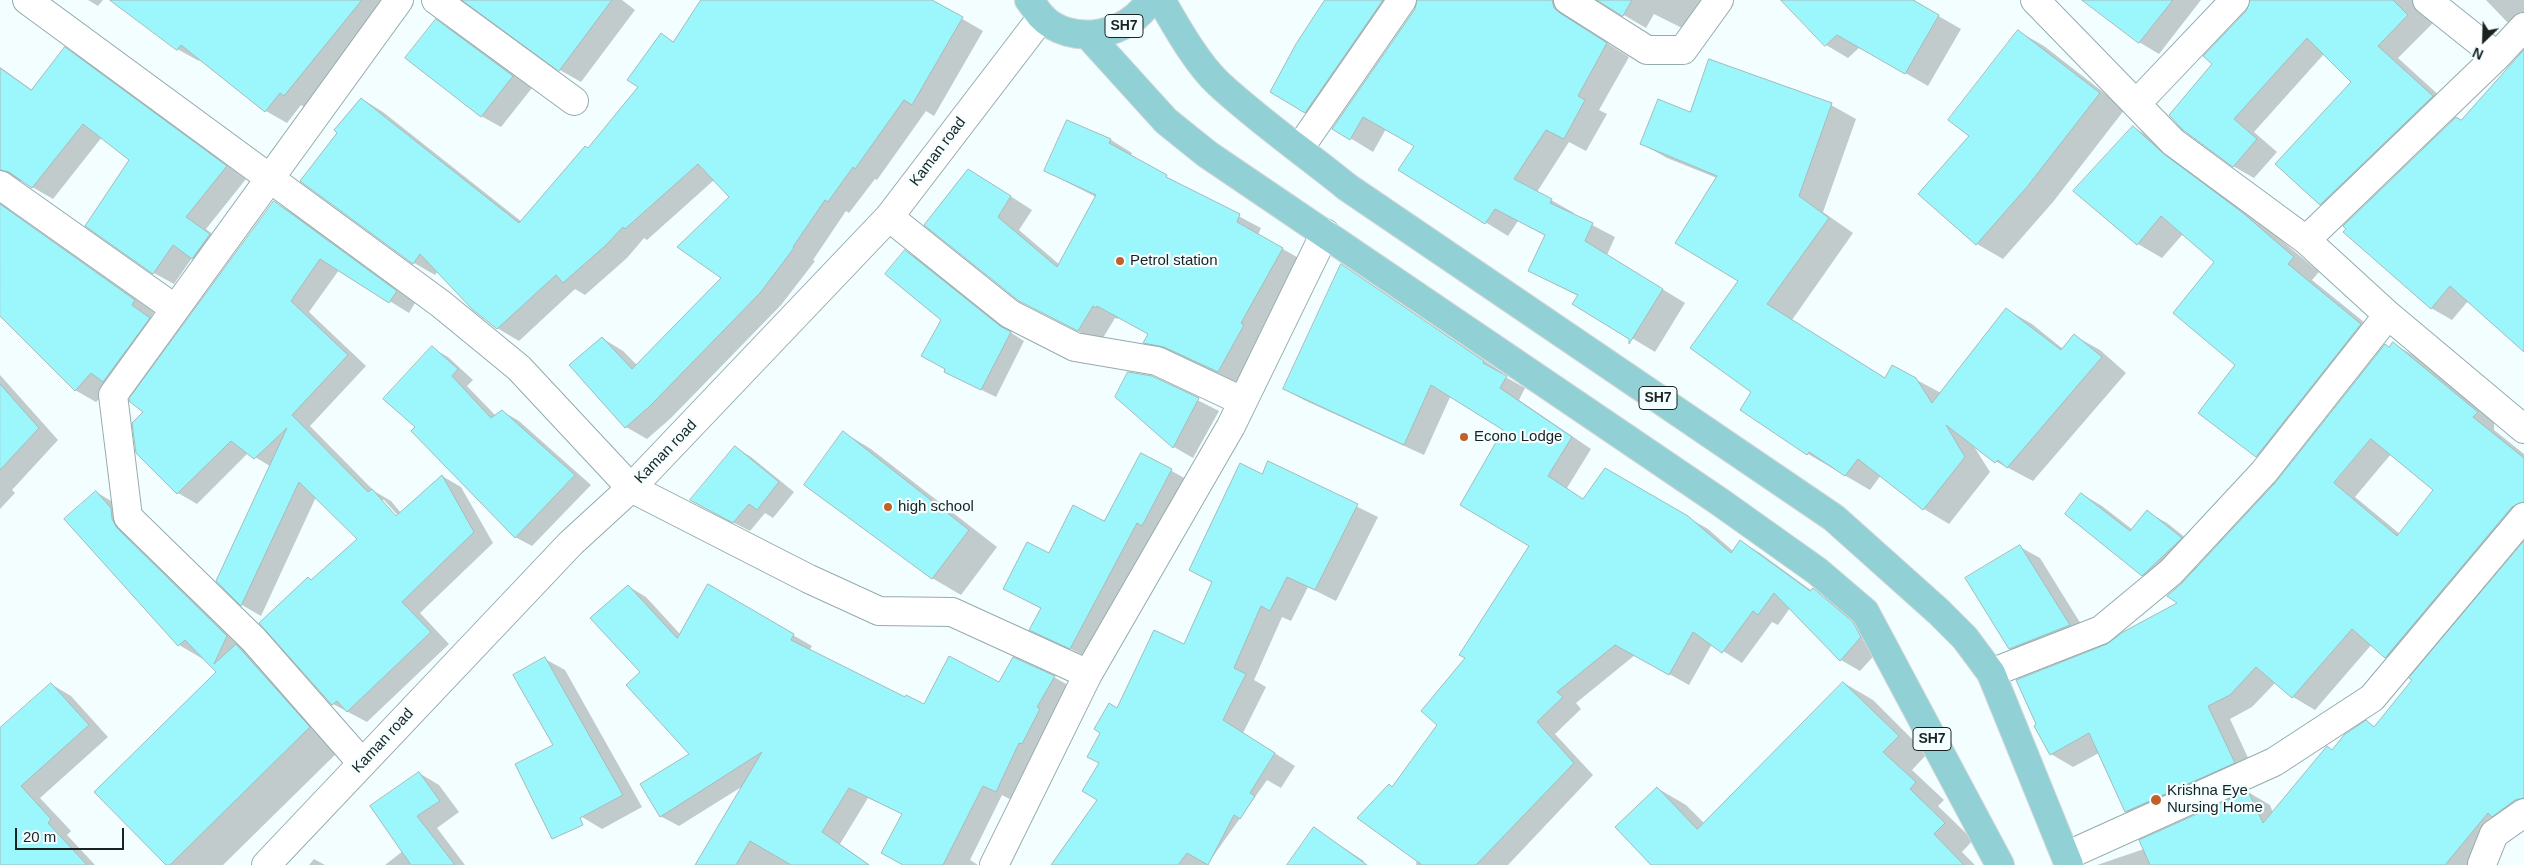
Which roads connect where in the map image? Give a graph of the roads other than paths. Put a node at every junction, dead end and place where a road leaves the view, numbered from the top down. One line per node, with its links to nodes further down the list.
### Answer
1 (27, 0): 19 (street)
2 (399, 0): 19 (street)
3 (436, 0): 16 (street)
4 (1150, 0): 14 (main road, SH7)
5 (1161, 0): 18 (main road, SH7)
6 (1402, 0): 18 (street)
7 (1568, 0): 8 (street)
8 (1719, 0)
9 (2035, 0): 17 (street)
10 (2235, 0): 17 (street)
11 (2427, 0): 15 (street)
12 (1036, 9): 14 (main road, SH7); 21 (street, Kaman road)
13 (2524, 27): 15 (street)
14 (1088, 35): 22 (main road, SH7)
15 (2497, 56): 23 (street)
16 (574, 102)
17 (2136, 104): 23 (street)
18 (1299, 149): 30 (main road, SH7)
19 (270, 178): 24 (street); 28 (street)
20 (0, 185): 24 (street)
21 (889, 217): 26 (street); 28 (street, Kaman road)
22 (1325, 233): 26 (street); 37 (main road, SH7)
23 (2306, 240): 25 (street)
24 (174, 308): 32 (street)
25 (2388, 315): 27 (street); 30 (street)
26 (1242, 401): 31 (street)
27 (2524, 428)
28 (631, 488): 31 (street); 32 (street, Kaman road)
29 (2524, 517): 34 (street)
30 (1991, 673): 34 (main road, SH7)
31 (1088, 674): 36 (street)
32 (362, 764): 35 (street, Kaman road)
33 (2524, 813): 38 (street)
34 (2068, 860)
35 (266, 865)
36 (994, 865)
37 (2000, 865)
38 (2483, 865)

